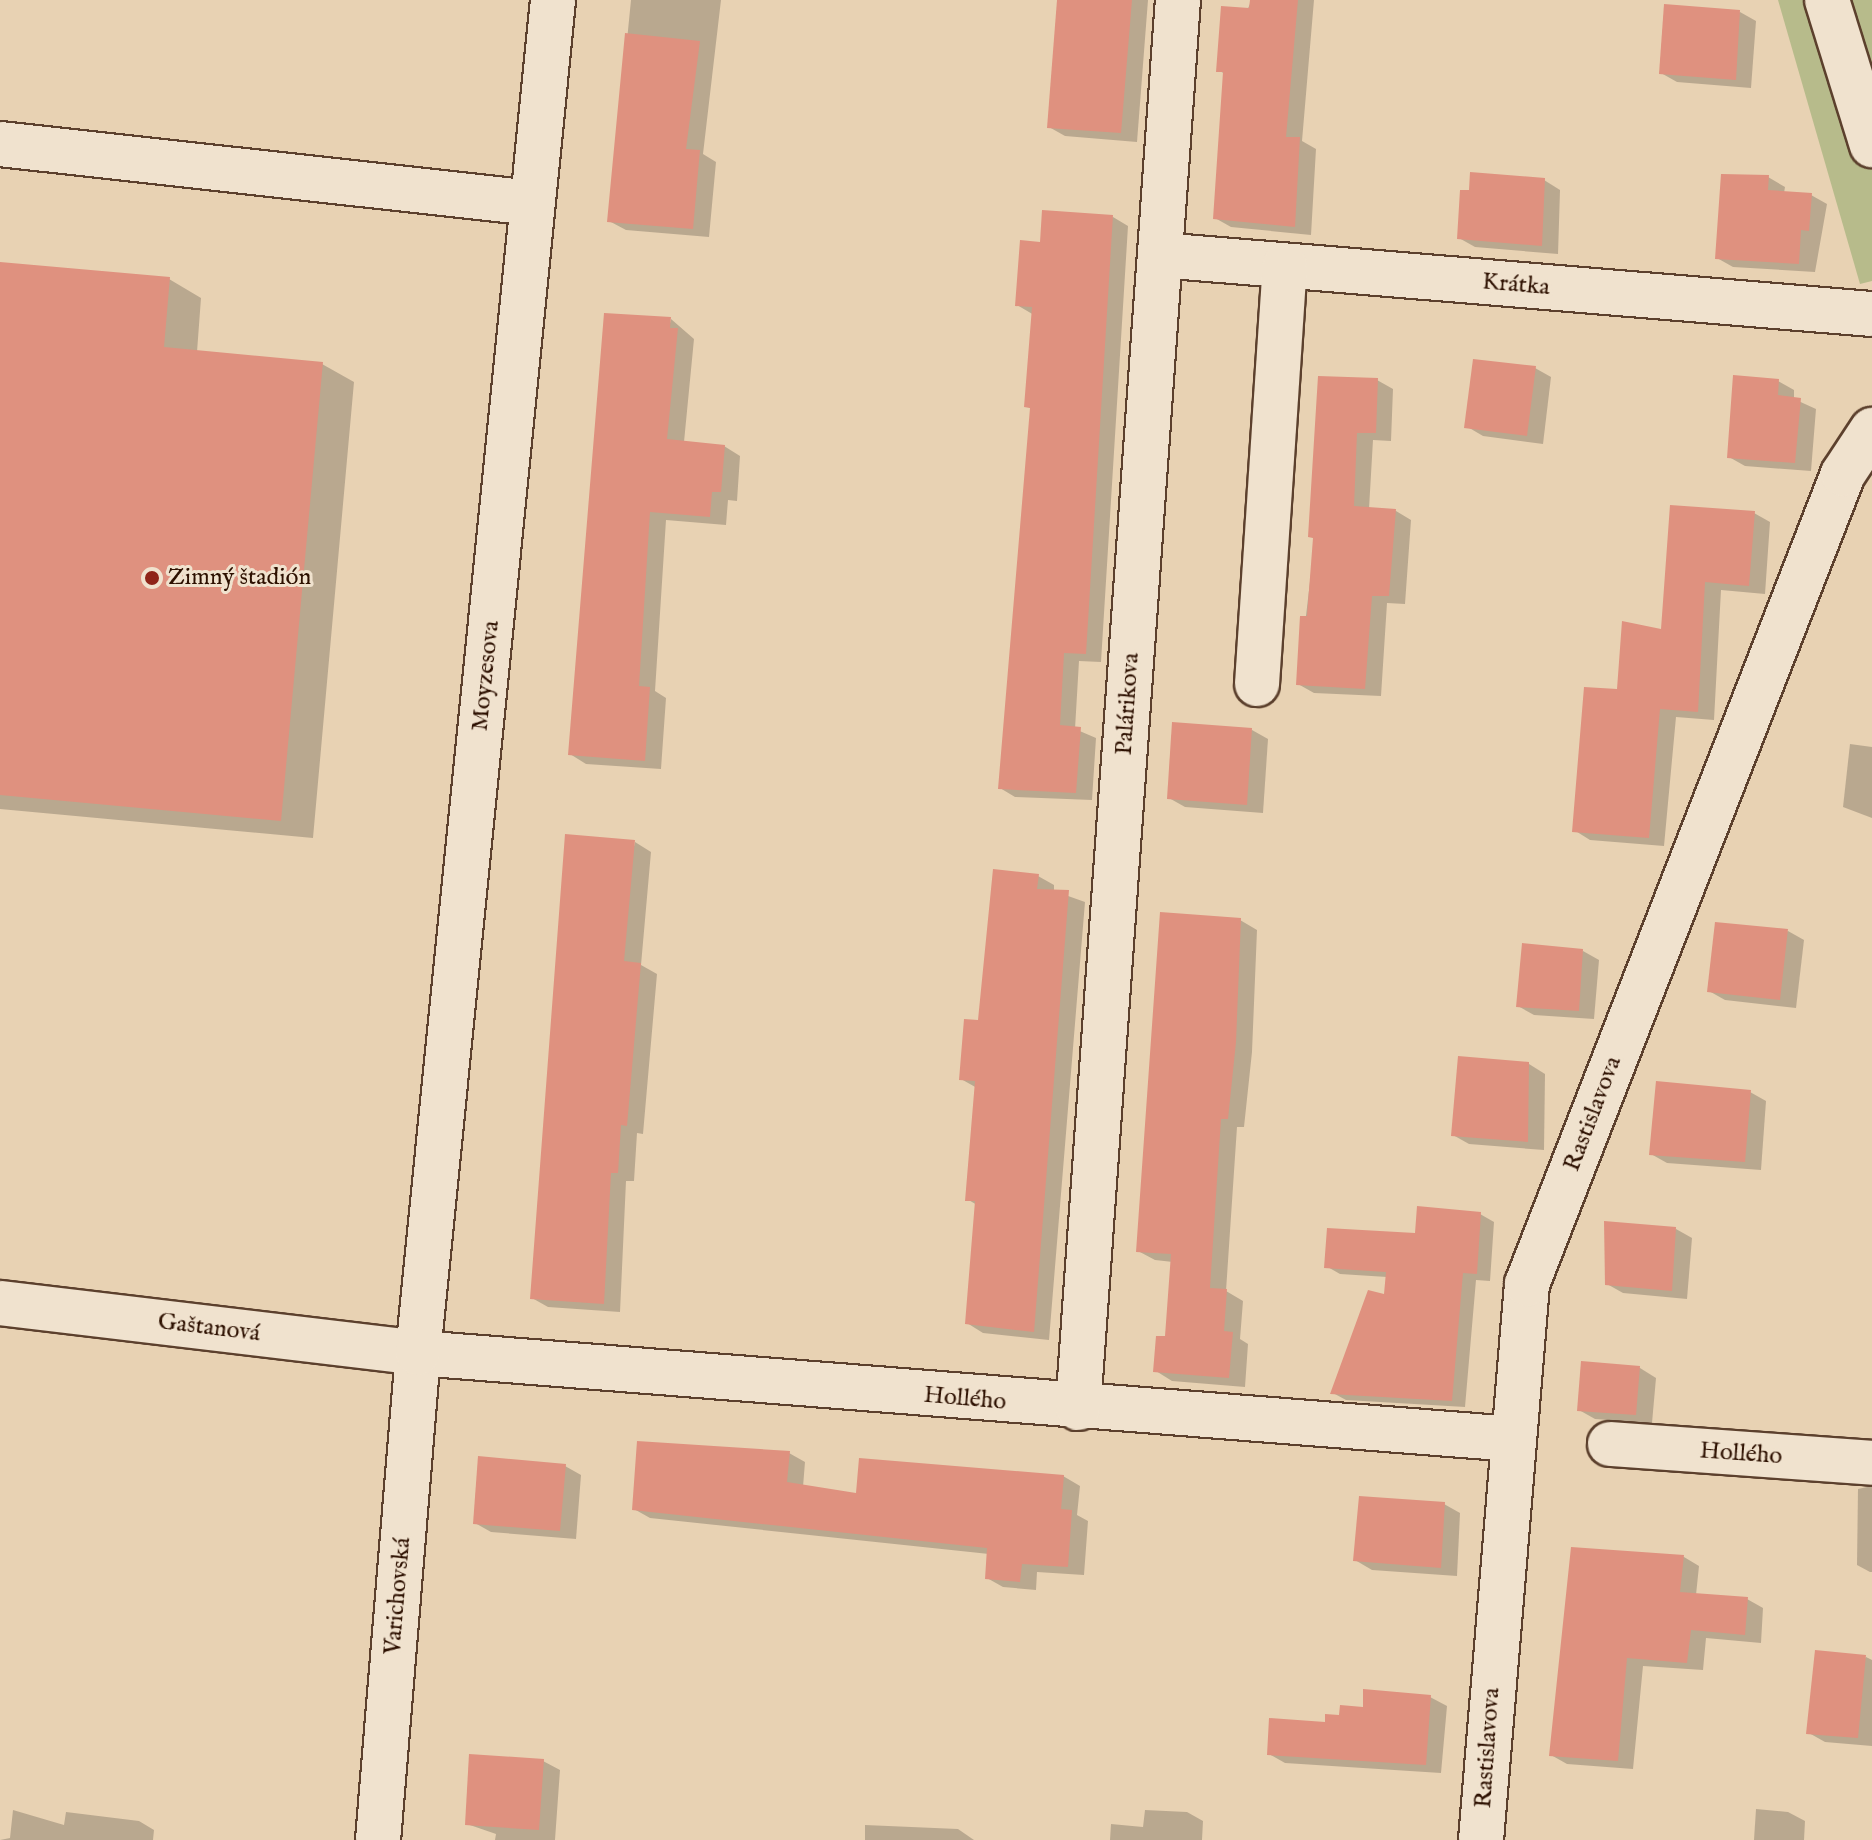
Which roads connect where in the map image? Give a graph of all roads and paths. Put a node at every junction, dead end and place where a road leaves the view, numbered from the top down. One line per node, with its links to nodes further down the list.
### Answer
1 (553, 0): 6 (street, Moyzesova)
2 (1178, 0): 7 (street, Palárikova)
3 (1827, 0): 5 (street)
4 (0, 144): 6 (street)
5 (1872, 145)
6 (533, 203): 13 (street, Moyzesova)
7 (1160, 255): 8 (street, Krátka); 14 (street, Palárikova)
8 (1285, 266): 9 (street, Krátka); 11 (street)
9 (1872, 314)
10 (1872, 430): 15 (street, Rastislavova)
11 (1257, 684)
12 (0, 1303): 13 (street, Gaštanová)
13 (418, 1353): 14 (street, Hollého); 18 (street, Varichovská)
14 (1078, 1408): 15 (street, Hollého)
15 (1513, 1439): 19 (street, Rastislavova)
16 (1610, 1444): 17 (street, Hollého)
17 (1872, 1463)
18 (378, 1840)
19 (1481, 1840)

